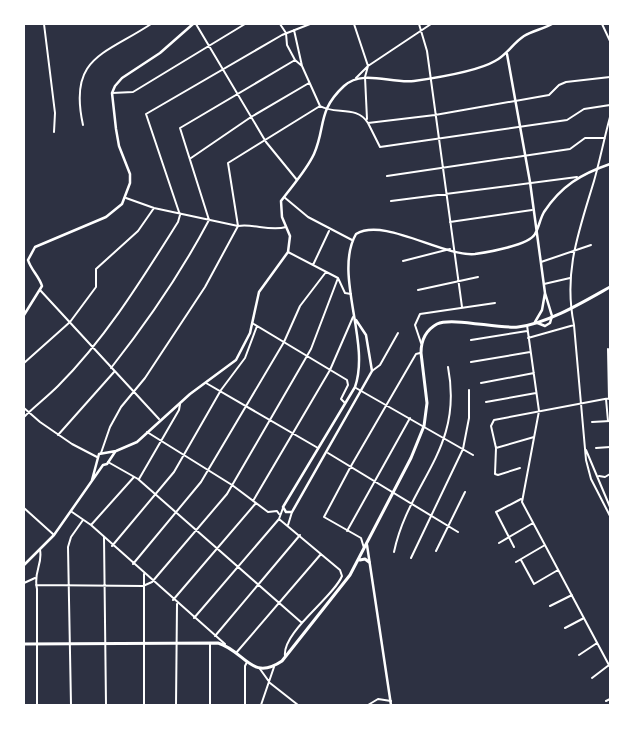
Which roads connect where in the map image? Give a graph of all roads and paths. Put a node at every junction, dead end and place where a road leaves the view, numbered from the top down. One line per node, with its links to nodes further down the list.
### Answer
1 (44, 24): 41 (street)
2 (151, 24): 39 (street)
3 (195, 24): 18 (street); 29 (street)
4 (245, 24): 18 (street)
5 (280, 24): 16 (street)
6 (310, 24): 13 (street)
7 (354, 24): 22 (street)
8 (419, 24): 15 (street)
9 (431, 24): 15 (street)
10 (544, 24): 14 (street)
11 (552, 24): 14 (street)
12 (602, 24): 17 (street)
13 (294, 30): 16 (street); 21 (street)
14 (540, 30): 19 (street)
15 (422, 31): 22 (street); 27 (street)
16 (286, 33): 20 (street); 23 (street)
17 (610, 40)
18 (209, 46): 23 (street); 29 (street)
19 (507, 54): 27 (street); 31 (street)
20 (295, 60): 21 (street); 30 (street)
21 (302, 66): 28 (street)
22 (368, 66): 24 (street); 26 (street)
23 (224, 70): 30 (street); 60 (street)
24 (365, 77): 26 (street); 27 (street); 38 (street)
25 (610, 77): 31 (street)
26 (356, 78): 34 (street)
27 (429, 78): 35 (street)
28 (309, 82): 33 (street); 36 (street)
29 (112, 93): 56 (street)
30 (238, 94): 36 (street); 46 (street)
31 (516, 100): 35 (street); 40 (street)
32 (610, 104): 40 (street)
33 (320, 106): 34 (street); 44 (street)
34 (325, 109): 38 (street); 52 (street)
35 (435, 115): 38 (street); 43 (street)
36 (251, 117): 44 (street); 46 (street)
37 (610, 118): 42 (street)
38 (368, 122): 43 (street)
39 (83, 125)
40 (520, 126): 43 (street); 45 (street)
41 (54, 132)
42 (604, 138): 45 (street); 49 (street)
43 (439, 140): 48 (street)
44 (266, 142): 52 (street); 63 (street)
45 (525, 155): 48 (street); 53 (street)
46 (190, 159): 61 (street)
47 (610, 164): 49 (street)
48 (442, 168): 50 (street); 54 (street)
49 (598, 168): 51 (street); 70 (street)
50 (387, 176)
51 (577, 177): 53 (street); 66 (street)
52 (297, 180): 55 (street)
53 (530, 182): 54 (street); 59 (street)
54 (445, 195): 57 (street); 62 (street)
55 (284, 197): 64 (street); 65 (street)
56 (126, 198): 58 (street); 83 (street)
57 (391, 201)
58 (154, 208): 60 (street); 98 (street)
59 (532, 210): 62 (street); 66 (street)
60 (180, 215): 61 (street); 111 (street)
61 (209, 220): 63 (street); 119 (street)
62 (449, 222): 71 (street)
63 (238, 226): 64 (street); 129 (street)
64 (286, 226): 72 (street)
65 (329, 230): 67 (street); 75 (street)
66 (535, 234): 71 (street); 74 (street)
67 (352, 240): 69 (street); 86 (street)
68 (591, 245): 70 (street)
69 (450, 249): 71 (street); 73 (street)
70 (575, 250): 74 (street); 79 (street)
71 (456, 251): 80 (street)
72 (288, 252): 75 (street); 99 (street)
73 (403, 261)
74 (540, 262): 81 (street)
75 (313, 265): 76 (street)
76 (326, 272): 78 (street); 109 (street)
77 (478, 277): 80 (street)
78 (338, 278): 86 (street); 115 (street)
79 (570, 278): 81 (street); 89 (street)
80 (458, 282): 84 (street); 88 (street)
81 (544, 284): 85 (street)
82 (610, 287): 89 (highway)
83 (40, 290): 91 (street); 98 (street)
84 (418, 290)
85 (545, 293): 90 (street); 92 (street)
86 (351, 294): 94 (street)
87 (495, 303): 88 (street)
88 (462, 307): 110 (street)
89 (571, 309): 93 (highway); 101 (street)
90 (549, 311): 92 (street); 93 (street); 95 (street)
91 (24, 314)
92 (540, 314): 97 (street); 100 (street)
93 (556, 314): 95 (highway)
94 (355, 315): 96 (street); 120 (street)
95 (552, 318): 97 (highway); 104 (street)
96 (356, 320): 121 (street); 126 (street)
97 (540, 321): 100 (highway); 104 (street)
98 (70, 322): 111 (street); 117 (street)
99 (251, 322): 102 (street); 124 (street)
100 (535, 322): 103 (highway); 104 (street)
101 (574, 325): 107 (street); 135 (street)
102 (257, 326): 109 (street); 127 (street)
103 (527, 326): 105 (street); 110 (highway)
104 (545, 326)
105 (527, 331): 107 (street); 108 (street)
106 (398, 333): 121 (street)
107 (528, 338): 113 (street)
108 (471, 340)
109 (284, 342): 115 (street); 136 (street)
110 (422, 343): 114 (highway)
111 (92, 348): 119 (street); 141 (street)
112 (608, 349): 132 (street)
113 (530, 352): 116 (street); 123 (street)
114 (421, 353): 138 (street); 148 (highway)
115 (307, 356): 120 (street); 144 (street)
116 (471, 362)
117 (24, 364)
118 (448, 367): 153 (street)
119 (111, 368): 122 (street)
120 (330, 370): 137 (street); 150 (street)
121 (372, 371): 130 (street)
122 (114, 372): 129 (street); 151 (street)
123 (534, 372): 125 (street); 131 (street)
124 (206, 383): 127 (street); 133 (street)
125 (481, 383)
126 (355, 387): 130 (street); 137 (street)
127 (220, 390): 136 (street); 164 (street)
128 (469, 390): 160 (street)
129 (134, 392): 145 (street); 162 (street)
130 (363, 392): 138 (street); 163 (street)
131 (536, 392): 134 (street); 140 (street)
132 (608, 399): 135 (street); 146 (street)
133 (180, 402): 145 (street); 154 (street)
134 (486, 402)
135 (581, 402): 140 (street); 155 (street)
136 (246, 404): 144 (street); 171 (street)
137 (345, 404): 157 (street)
138 (388, 404): 143 (street); 169 (street)
139 (24, 408): 141 (street)
140 (539, 410): 152 (street); 158 (street)
141 (28, 412): 142 (street); 151 (street)
142 (24, 416)
143 (410, 418): 148 (street); 177 (street)
144 (270, 419): 150 (street); 178 (street)
145 (159, 420): 149 (street)
146 (609, 421): 147 (street)
147 (592, 422)
148 (424, 426): 153 (street); 179 (highway)
149 (147, 432): 154 (street); 161 (street)
150 (293, 432): 157 (street); 183 (street)
151 (58, 435): 166 (street)
152 (534, 437): 158 (street); 182 (street)
153 (444, 438): 160 (street); 184 (street)
154 (162, 440): 164 (street); 175 (street)
155 (585, 445): 186 (street); 193 (street)
156 (610, 447): 159 (street)
157 (318, 448): 185 (street)
158 (496, 448): 170 (street)
159 (596, 448)
160 (463, 449): 165 (street); 192 (street)
161 (116, 451): 162 (street); 167 (street)
162 (103, 453): 166 (street); 167 (street)
163 (328, 453): 169 (street); 189 (street)
164 (184, 454): 171 (street); 181 (street)
165 (473, 455)
166 (97, 459): 168 (street); 176 (street)
167 (108, 462): 168 (street); 174 (street)
168 (103, 465): 176 (street)
169 (351, 466): 177 (street); 201 (street)
170 (520, 468)
171 (209, 470): 178 (street); 190 (street)
172 (610, 474): 173 (street)
173 (599, 476)
174 (134, 477): 175 (street); 197 (street)
175 (138, 479): 181 (street)
176 (92, 480): 188 (street)
177 (377, 480): 179 (street); 201 (street)
178 (232, 485): 183 (street); 200 (street)
179 (394, 492): 184 (street); 208 (highway)
180 (465, 492): 199 (street)
181 (155, 494): 190 (street); 210 (street)
182 (521, 499): 196 (street); 206 (street)
183 (255, 502): 191 (street); 211 (street)
184 (412, 504): 192 (street); 216 (street)
185 (283, 507): 189 (street); 191 (street)
186 (610, 507)
187 (24, 508): 203 (street)
188 (72, 512): 195 (street); 203 (street)
189 (292, 512): 198 (street)
190 (176, 513): 200 (street); 223 (street)
191 (279, 514): 194 (street)
192 (430, 515): 199 (street); 218 (street)
193 (610, 516)
194 (279, 519): 198 (street); 225 (street)
195 (83, 520): 197 (street); 233 (street)
196 (533, 523): 206 (street); 209 (street)
197 (91, 525): 205 (street)
198 (288, 525): 204 (street)
199 (448, 526): 202 (street); 215 (street)
200 (196, 530): 211 (street); 229 (street)
201 (347, 531): 214 (street)
202 (458, 532)
203 (54, 535): 213 (street)
204 (300, 535): 217 (street); 231 (street)
205 (104, 537): 210 (street); 234 (street)
206 (508, 538): 207 (street); 212 (street)
207 (499, 543)
208 (367, 545): 214 (highway); 221 (street)
209 (545, 545): 220 (street); 226 (street)
210 (112, 546): 223 (street)
211 (217, 548): 225 (street); 237 (street)
212 (514, 548)
213 (40, 550): 224 (street); 228 (street)
214 (365, 550): 219 (highway)
215 (436, 551)
216 (394, 552)
217 (321, 554): 238 (street); 243 (street)
218 (412, 558)
219 (359, 560): 221 (highway); 257 (highway)
220 (521, 560): 222 (street); 226 (street)
221 (369, 562): 265 (street)
222 (516, 562)
223 (133, 564): 227 (street)
224 (24, 565)
225 (238, 567): 231 (street); 241 (street)
226 (558, 570): 236 (street)
227 (144, 574): 229 (street); 235 (street)
228 (35, 578): 230 (street); 232 (street)
229 (152, 582): 235 (street); 237 (street)
230 (24, 583)
231 (258, 584): 238 (street); 245 (street)
232 (36, 585): 233 (street); 249 (street)
233 (68, 585): 234 (street); 250 (street)
234 (104, 586): 235 (street); 251 (street)
235 (143, 586): 252 (street)
236 (572, 596): 240 (street); 242 (street)
237 (173, 600): 239 (street)
238 (278, 602): 243 (street); 255 (street)
239 (177, 604): 241 (street); 253 (street)
240 (550, 606)
241 (194, 618): 245 (street)
242 (584, 618): 244 (street); 247 (street)
243 (302, 623): 257 (street)
244 (565, 628)
245 (215, 636): 254 (street)
246 (210, 643): 253 (highway); 254 (highway); 272 (street)
247 (597, 643): 256 (street); 260 (street)
248 (24, 644): 249 (highway)
249 (37, 644): 250 (highway); 267 (street)
250 (71, 644): 251 (highway); 268 (street)
251 (106, 644): 252 (highway); 269 (street)
252 (143, 644): 253 (highway); 270 (street)
253 (176, 645): 271 (street)
254 (226, 646): 255 (highway)
255 (236, 652): 258 (highway)
256 (579, 655)
257 (285, 657): 259 (highway)
258 (247, 662): 261 (highway); 273 (street)
259 (274, 666): 261 (highway); 263 (street)
260 (610, 666): 262 (street)
261 (260, 669): 263 (street)
262 (592, 678)
263 (270, 682): 274 (street); 275 (street)
264 (610, 698): 266 (street)
265 (391, 701): 276 (street); 277 (street)
266 (606, 701)
267 (37, 705)
268 (71, 705)
269 (106, 705)
270 (144, 705)
271 (176, 705)
272 (210, 705)
273 (245, 705)
274 (261, 705)
275 (298, 705)
276 (368, 705)
277 (392, 705)

